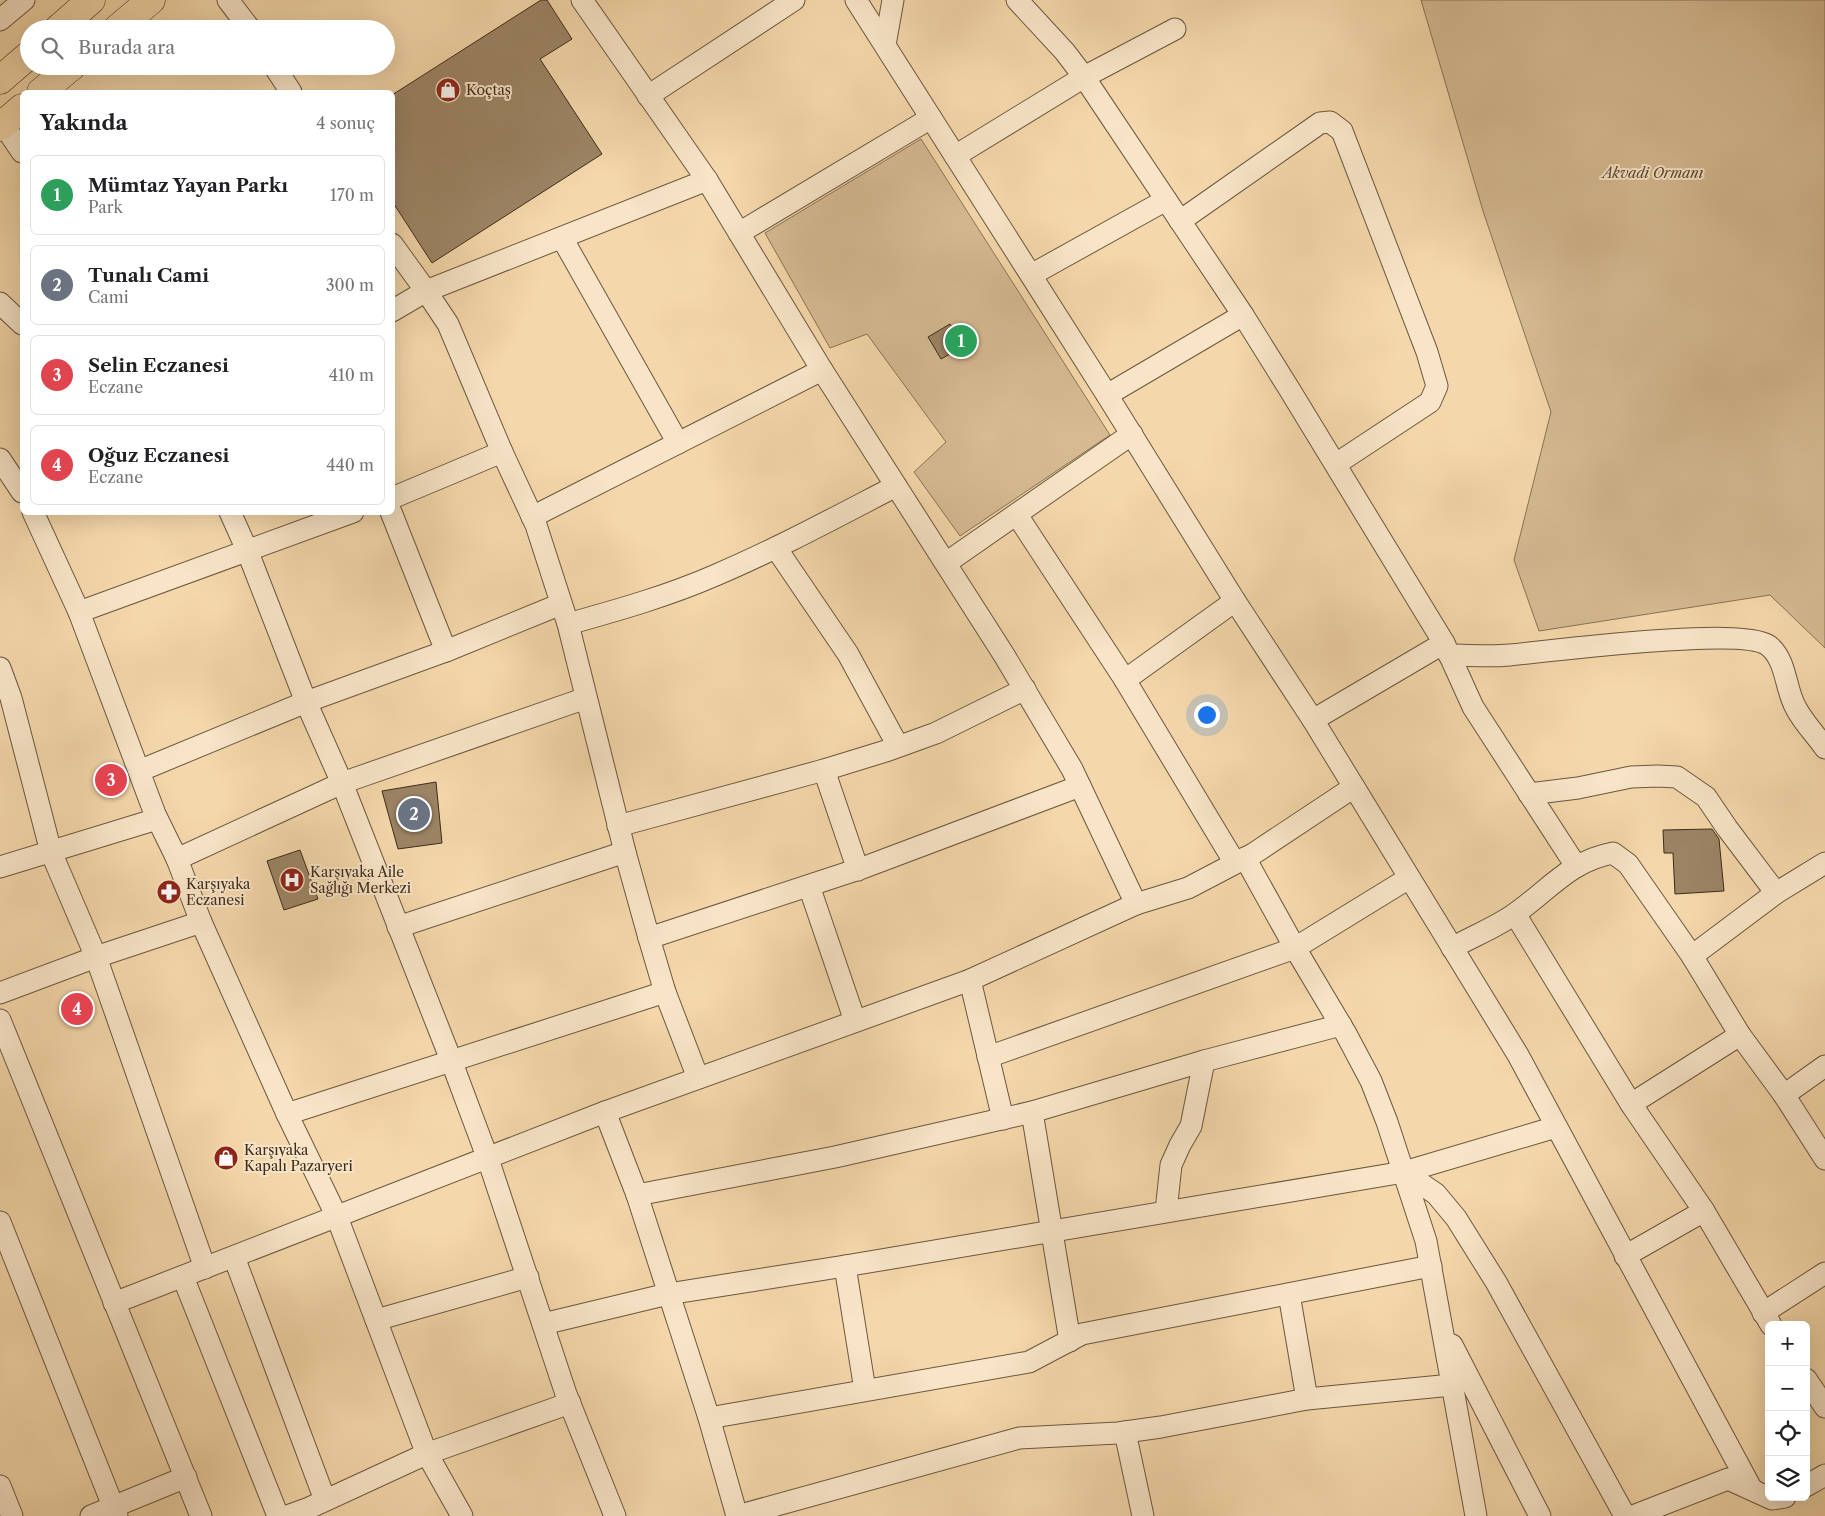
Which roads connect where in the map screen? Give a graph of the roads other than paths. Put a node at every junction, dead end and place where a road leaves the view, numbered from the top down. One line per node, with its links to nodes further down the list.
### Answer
1 (24, 0): 10 (street)
2 (91, 0): 11 (main road)
3 (151, 0): 12 (main road)
4 (228, 0): 13 (street)
5 (582, 0): 23 (street)
6 (794, 0): 23 (street)
7 (856, 0): 15 (street)
8 (893, 0): 15 (street)
9 (1017, 0): 19 (street)
10 (0, 20)
11 (68, 20)
12 (128, 20)
13 (243, 20)
14 (1175, 28): 19 (street)
15 (885, 45): 24 (street)
16 (20, 62): 20 (main road)
17 (61, 75): 21 (main road)
18 (280, 75): 22 (street)
19 (1084, 77): 27 (street); 29 (street)
20 (0, 80)
21 (43, 90)
22 (290, 90)
23 (648, 96): 28 (street)
24 (932, 118): 27 (street); 31 (street)
25 (8, 120): 26 (street)
26 (20, 147)
27 (956, 156): 34 (street)
28 (707, 180): 31 (street); 32 (street)
29 (1166, 200): 30 (street); 34 (street)
30 (1180, 221): 38 (street); 45 (street)
31 (739, 233): 40 (street)
32 (562, 238): 35 (street); 43 (street)
33 (395, 248): 35 (street)
34 (1031, 275): 41 (street)
35 (426, 292): 37 (street); 44 (street)
36 (0, 303): 39 (street)
37 (395, 309)
38 (1243, 315): 41 (street); 45 (street)
39 (20, 322)
40 (822, 370): 43 (street); 46 (street)
41 (1107, 395): 42 (street)
42 (1132, 434): 52 (street); 57 (street)
43 (678, 443): 53 (street)
44 (502, 452): 47 (street); 53 (street)
45 (1336, 464): 61 (street)
46 (896, 486): 54 (street); 56 (street)
47 (395, 497)
48 (34, 515): 59 (street)
49 (231, 515): 55 (street)
50 (344, 515): 55 (street)
51 (392, 515): 62 (street)
52 (1017, 515): 56 (street); 64 (street)
53 (532, 517): 58 (street)
54 (776, 548): 60 (street); 69 (street)
55 (247, 550): 59 (street); 67 (street)
56 (946, 563): 65 (street)
57 (1236, 602): 64 (street); 68 (street)
58 (561, 604): 60 (street); 62 (street)
59 (79, 612): 72 (street)
60 (568, 624): 66 (street)
61 (1447, 649): 68 (street); 70 (street); 76 (street)
62 (446, 651): 67 (street)
63 (0, 668): 79 (street)
64 (1126, 680): 82 (street)
65 (1025, 689): 69 (street); 74 (street)
66 (586, 698): 73 (street); 78 (street)
67 (306, 702): 72 (street); 73 (street)
68 (1313, 720): 75 (street)
69 (898, 746): 71 (street)
70 (1825, 748)
71 (824, 770): 78 (street); 86 (street)
72 (139, 771): 77 (street)
73 (342, 782): 81 (street); 93 (street)
74 (1080, 786): 86 (street); 90 (street)
75 (1354, 787): 82 (street); 87 (street)
76 (1529, 794): 84 (street); 89 (street)
77 (157, 819): 79 (street); 81 (street)
78 (618, 826): 80 (street)
79 (50, 852): 85 (street); 98 (street)
80 (624, 852): 93 (street); 94 (street)
81 (176, 859): 92 (street)
82 (1240, 860): 90 (street); 95 (street)
83 (1825, 863): 89 (street)
84 (1576, 866): 91 (street); 97 (street)
85 (0, 867)
86 (858, 870): 88 (street)
87 (1409, 878): 95 (street); 96 (street)
88 (809, 886): 94 (street); 103 (street)
89 (1776, 893): 97 (street)
90 (1136, 904): 99 (street)
91 (1515, 914): 96 (street); 112 (street)
92 (202, 922): 98 (street); 115 (street)
93 (398, 927): 107 (street)
94 (649, 938): 100 (street)
95 (1295, 948): 104 (street); 106 (street)
96 (1452, 948): 117 (street)
97 (1692, 956): 105 (street)
98 (96, 957): 101 (street); 131 (street)
99 (970, 980): 103 (street); 106 (street)
100 (665, 992): 107 (street); 110 (street)
101 (0, 993)
102 (0, 1020): 137 (street)
103 (855, 1021): 110 (street)
104 (1341, 1025): 108 (street); 120 (street)
105 (1740, 1035): 111 (street); 112 (street)
106 (988, 1057): 116 (street)
107 (451, 1060): 115 (street); 119 (street)
108 (1204, 1060): 114 (street); 122 (street)
109 (1825, 1066): 111 (street)
110 (698, 1078): 113 (street)
111 (1784, 1095): 118 (street)
112 (1631, 1104): 123 (street)
113 (605, 1112): 119 (street); 121 (street)
114 (1032, 1112): 116 (street); 126 (street)
115 (287, 1114): 124 (street)
116 (1003, 1119): 121 (street)
117 (1556, 1127): 120 (street); 127 (street)
118 (1825, 1158)
119 (488, 1159): 124 (street); 134 (street)
120 (1404, 1172): 122 (street); 130 (street); 170 (street)
121 (637, 1195): 135 (street)
122 (1166, 1211): 126 (street)
123 (1704, 1211): 127 (street); 138 (street)
124 (337, 1217): 128 (street); 139 (street)
125 (0, 1222): 159 (street)
126 (1053, 1230): 129 (street); 142 (street)
127 (1625, 1256): 156 (street)
128 (234, 1257): 131 (street); 158 (street)
129 (845, 1266): 135 (street); 145 (street)
130 (1431, 1266): 136 (street); 141 (street)
131 (205, 1268): 133 (street)
132 (1825, 1272): 138 (street)
133 (183, 1277): 137 (street); 163 (street)
134 (528, 1277): 139 (street); 140 (street)
135 (668, 1294): 140 (street); 149 (street)
136 (1289, 1294): 142 (street); 146 (street)
137 (114, 1303): 153 (street)
138 (1767, 1319)
139 (376, 1320): 151 (street)
140 (544, 1324): 147 (street)
141 (1442, 1324): 143 (street); 169 (street)
142 (1070, 1341): 145 (street)
143 (1452, 1385): 146 (street); 168 (street)
144 (1810, 1385): 148 (street)
145 (865, 1390): 149 (street)
146 (1306, 1399): 150 (street)
147 (570, 1403): 151 (street); 166 (street)
148 (1825, 1407)
149 (709, 1418): 150 (street)
150 (1125, 1432): 167 (street)
151 (426, 1454): 158 (street); 165 (street)
152 (1825, 1475): 154 (street)
153 (186, 1477): 159 (street); 162 (street)
154 (1810, 1484)
155 (0, 1486): 160 (street)
156 (1751, 1488): 157 (street); 171 (street)
157 (1765, 1495)
158 (316, 1508): 164 (street)
159 (116, 1512): 161 (street)
160 (12, 1516)
161 (91, 1516)
162 (201, 1516)
163 (278, 1516)
164 (287, 1516)
165 (462, 1516)
166 (615, 1516)
167 (1143, 1516)
168 (1476, 1516)
169 (1540, 1516)
170 (1625, 1516)
171 (1633, 1516)

